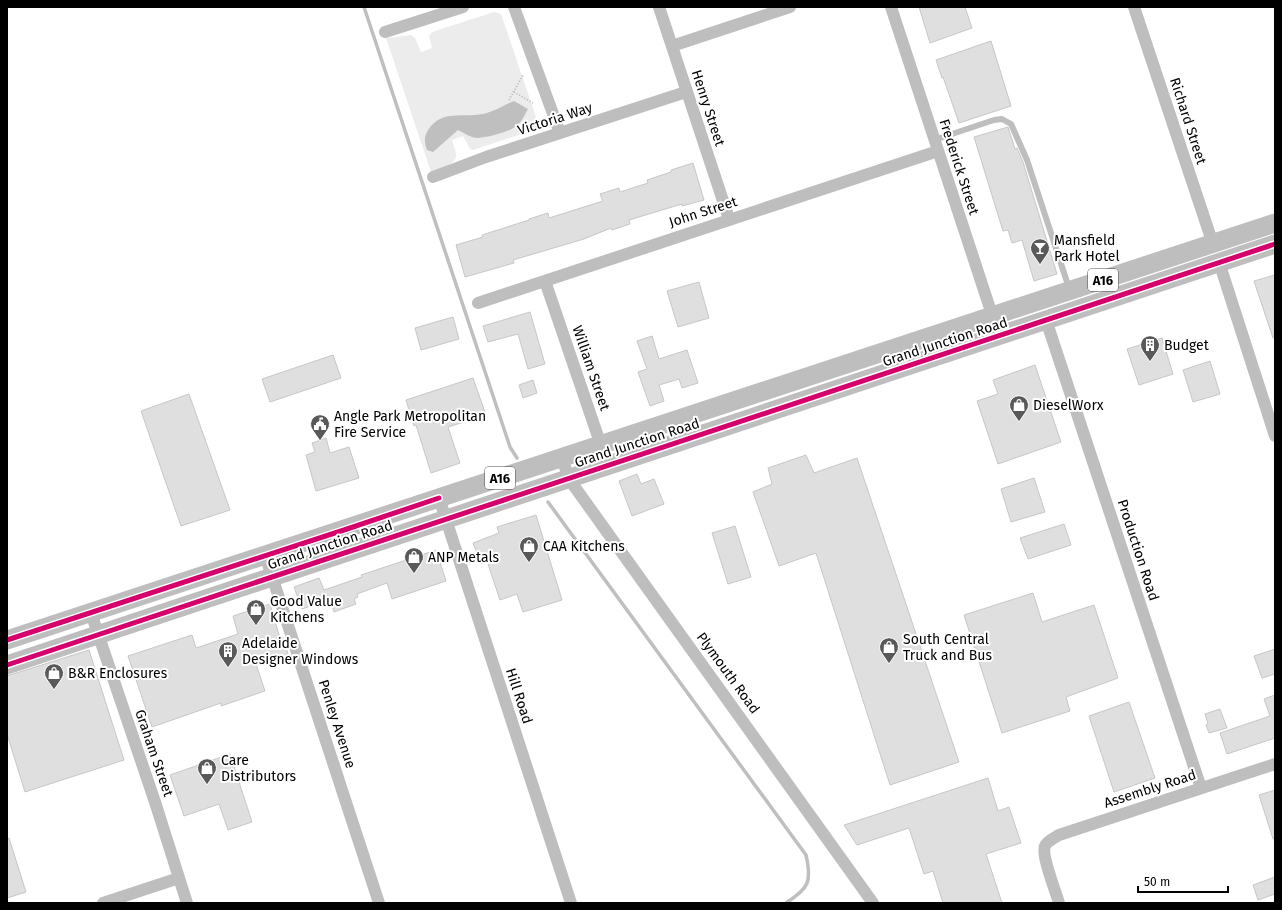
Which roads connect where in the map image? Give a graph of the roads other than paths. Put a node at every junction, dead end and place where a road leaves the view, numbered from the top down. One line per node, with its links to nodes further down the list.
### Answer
1 (463, 7): 7 (street)
2 (514, 7): 10 (street)
3 (659, 7): 8 (street, Henry Street)
4 (790, 7): 8 (street)
5 (891, 7): 11 (street, Frederick Street)
6 (1134, 7): 15 (street, Richard Street)
7 (385, 32)
8 (672, 46): 9 (street, Henry Street)
9 (686, 92): 10 (street, Victoria Way); 13 (street, Henry Street)
10 (560, 133): 12 (street, Victoria Way)
11 (936, 145): 13 (street, John Street); 19 (lane); 21 (street, Frederick Street)
12 (433, 177)
13 (728, 219): 18 (street, John Street)
14 (1275, 223): 15 (highway, Grand Junction Road / A16)
15 (1213, 244): 17 (highway); 19 (highway, Grand Junction Road / A16)
16 (1275, 244): 17 (highway, Grand Junction Road / A16)
17 (1219, 262): 22 (highway, Grand Junction Road / A16); 24 (street)
18 (546, 280): 20 (street, John Street); 28 (street, William Street)
19 (1070, 290): 21 (highway, Grand Junction Road / A16)
20 (478, 303)
21 (993, 315): 23 (street, Frederick Street); 25 (highway, Grand Junction Road / A16)
22 (1046, 320): 23 (highway, Grand Junction Road / A16); 42 (street, Production Road)
23 (999, 336): 26 (highway, Grand Junction Road / A16)
24 (1270, 401): 27 (street)
25 (730, 402): 26 (highway); 28 (highway, Grand Junction Road / A16)
26 (736, 423): 30 (highway, Grand Junction Road / A16)
27 (1275, 436)
28 (601, 445): 29 (highway, Grand Junction Road / A16); 30 (street, William Street)
29 (562, 458): 31 (street, Plymouth Road); 32 (highway, Grand Junction Road / A16)
30 (608, 466): 31 (highway, Grand Junction Road / A16)
31 (569, 478): 33 (highway, Grand Junction Road / A16); 48 (street, Plymouth Road)
32 (439, 498): 33 (street, Hill Road); 34 (highway, Grand Junction Road / A16)
33 (446, 520): 34 (highway, Grand Junction Road / A16); 47 (street, Hill Road)
34 (348, 540): 35 (highway, Grand Junction Road / A16); 36 (highway, Grand Junction Road / A16)
35 (265, 555): 36 (street, Penley Avenue); 37 (highway, Grand Junction Road / A16)
36 (273, 577): 38 (highway, Grand Junction Road / A16); 46 (street, Penley Avenue)
37 (91, 613): 38 (street, Graham Street); 39 (highway, Grand Junction Road / A16)
38 (98, 635): 40 (highway, Grand Junction Road / A16); 43 (street, Graham Street)
39 (7, 640)
40 (7, 665)
41 (1275, 764): 42 (street, Assembly Road)
42 (1201, 788): 49 (street, Assembly Road)
43 (179, 878): 44 (street); 45 (street, Graham Street)
44 (103, 903)
45 (187, 903)
46 (379, 903)
47 (571, 903)
48 (873, 903)
49 (1059, 903)

